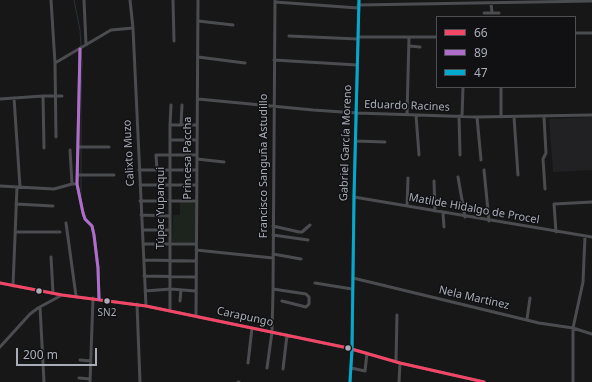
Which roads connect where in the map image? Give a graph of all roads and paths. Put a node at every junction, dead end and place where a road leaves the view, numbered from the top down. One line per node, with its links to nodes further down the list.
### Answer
1 (51, 0): 33 (street)
2 (84, 0): 27 (street)
3 (130, 0): 19 (street, Calixto Muzo)
4 (173, 0): 26 (street)
5 (198, 0): 17 (street, Princesa Paccha)
6 (359, 0): 13 (street, Gabriel García Moreno)
7 (274, 1): 13 (street); 32 (street, Francisco Sanguña Astudillo)
8 (549, 1): 9 (street); 12 (street)
9 (557, 1): 10 (street)
10 (592, 1)
11 (463, 2): 12 (street); 13 (street)
12 (491, 3): 15 (street)
13 (358, 6): 25 (street, Gabriel García Moreno)
14 (484, 13): 15 (street)
15 (492, 13): 16 (street)
16 (500, 13)
17 (198, 21): 18 (street); 31 (street, Princesa Paccha)
18 (233, 25)
19 (132, 28): 27 (street); 74 (street, Calixto Muzo)
20 (576, 33): 21 (street)
21 (592, 33)
22 (289, 36): 25 (street)
23 (410, 37): 24 (street); 25 (street); 28 (street)
24 (436, 37)
25 (358, 38): 35 (street, Gabriel García Moreno)
26 (174, 41)
27 (86, 44): 30 (street)
28 (409, 46): 29 (street); 48 (street)
29 (420, 47)
30 (80, 49): 33 (street); 64 (street)
31 (198, 57): 34 (street); 43 (street, Princesa Paccha)
32 (274, 60): 35 (street); 46 (street, Francisco Sanguña Astudillo)
33 (55, 63): 39 (street)
34 (245, 63)
35 (357, 65): 47 (street, Gabriel García Moreno)
36 (463, 88): 50 (street)
37 (501, 88): 53 (street)
38 (43, 96): 39 (street); 41 (street); 66 (street)
39 (54, 96): 40 (street); 59 (street)
40 (62, 96)
41 (14, 98): 42 (street); 91 (street)
42 (0, 99)
43 (198, 99): 46 (street, Eduardo Racines); 58 (street, Princesa Paccha)
44 (171, 105): 57 (street, Túpac Yupanqui)
45 (182, 105): 56 (street)
46 (273, 106): 47 (street, Eduardo Racines); 109 (street, Francisco Sanguña Astudillo)
47 (357, 113): 48 (street, Eduardo Racines); 62 (street, Gabriel García Moreno)
48 (407, 115): 49 (street, Eduardo Racines)
49 (416, 115): 50 (street, Eduardo Racines); 69 (street)
50 (460, 116): 52 (street, Eduardo Racines); 70 (street)
51 (592, 116): 55 (street, Eduardo Racines)
52 (477, 117): 53 (street, Eduardo Racines); 72 (street)
53 (501, 117): 54 (street, Eduardo Racines)
54 (514, 117): 55 (street, Eduardo Racines); 81 (street)
55 (544, 117): 92 (street)
56 (182, 124): 57 (street); 58 (street)
57 (170, 125): 60 (street, Túpac Yupanqui)
58 (197, 125): 61 (street, Princesa Paccha)
59 (56, 137)
60 (170, 140): 61 (street); 68 (street, Túpac Yupanqui)
61 (197, 140): 71 (street, Princesa Paccha)
62 (356, 141): 63 (street); 93 (street, Gabriel García Moreno)
63 (385, 142)
64 (78, 146): 65 (street); 79 (street)
65 (109, 147)
66 (44, 148)
67 (70, 150): 85 (street)
68 (170, 155): 71 (street); 75 (street); 76 (street, Túpac Yupanqui)
69 (419, 155)
70 (460, 155)
71 (197, 157): 73 (street); 77 (street, Princesa Paccha)
72 (481, 160)
73 (224, 162)
74 (139, 170): 75 (street); 87 (street, Calixto Muzo)
75 (157, 170): 76 (street)
76 (170, 170): 77 (street); 90 (street, Túpac Yupanqui)
77 (197, 170): 88 (street, Princesa Paccha)
78 (484, 170): 106 (street)
79 (78, 175): 80 (street); 86 (street)
80 (114, 175)
81 (518, 176)
82 (458, 177): 105 (street)
83 (408, 178): 100 (street)
84 (434, 181): 101 (street)
85 (72, 184): 86 (street); 91 (street)
86 (77, 184): 148 (street)
87 (140, 185): 90 (street); 94 (street, Calixto Muzo)
88 (197, 185): 90 (street); 96 (street, Princesa Paccha)
89 (0, 186): 91 (street)
90 (170, 186): 95 (street, Túpac Yupanqui)
91 (18, 187): 98 (street)
92 (545, 189)
93 (354, 197): 100 (street, Matilde Hidalgo de Procel); 133 (street, Gabriel García Moreno)
94 (140, 201): 95 (street); 103 (street, Calixto Muzo)
95 (170, 201): 96 (street); 104 (street, Túpac Yupanqui)
96 (197, 201): 122 (street, Princesa Paccha)
97 (592, 202): 115 (street)
98 (16, 204): 99 (street); 113 (street)
99 (53, 206)
100 (407, 206): 101 (street, Matilde Hidalgo de Procel)
101 (436, 211): 102 (street, Matilde Hidalgo de Procel)
102 (442, 213): 105 (street, Matilde Hidalgo de Procel); 110 (street)
103 (141, 215): 104 (street); 111 (street, Calixto Muzo)
104 (170, 216): 112 (street, Túpac Yupanqui)
105 (465, 217): 106 (street, Matilde Hidalgo de Procel)
106 (489, 220): 115 (street, Matilde Hidalgo de Procel)
107 (66, 223): 145 (street)
108 (310, 225): 109 (street)
109 (273, 226): 116 (street, Francisco Sanguña Astudillo)
110 (444, 227)
111 (143, 230): 112 (street); 120 (street, Calixto Muzo)
112 (170, 230): 121 (street, Túpac Yupanqui)
113 (15, 232): 114 (street); 136 (street)
114 (60, 232)
115 (556, 232): 117 (street, Matilde Hidalgo de Procel)
116 (273, 235): 119 (street); 124 (street, Francisco Sanguña Astudillo)
117 (585, 236): 118 (street, Matilde Hidalgo de Procel); 159 (street)
118 (592, 237)
119 (308, 240)
120 (143, 244): 121 (street); 127 (street, Calixto Muzo)
121 (170, 244): 122 (street); 128 (street, Túpac Yupanqui)
122 (196, 244): 123 (street, Princesa Paccha)
123 (196, 250): 124 (street); 129 (street, Princesa Paccha)
124 (273, 256): 126 (street); 138 (street, Francisco Sanguña Astudillo)
125 (51, 257): 143 (street)
126 (301, 259)
127 (144, 260): 128 (street); 130 (street, Calixto Muzo)
128 (171, 260): 129 (street); 131 (street, Túpac Yupanqui)
129 (196, 261): 132 (street, Princesa Paccha)
130 (144, 276): 131 (street); 141 (street, Calixto Muzo)
131 (171, 276): 132 (street); 137 (street, Túpac Yupanqui)
132 (196, 277): 142 (street, Princesa Paccha)
133 (352, 278): 139 (street, Gabriel García Moreno); 157 (street, Nela Martinez)
134 (0, 283): 136 (street, Carapungo)
135 (315, 283): 139 (street)
136 (13, 286): 143 (street, Carapungo)
137 (171, 289): 140 (street); 141 (street); 154 (street, Túpac Yupanqui)
138 (273, 289): 150 (street); 160 (street, Francisco Sanguña Astudillo)
139 (352, 289): 164 (street, Gabriel García Moreno)
140 (181, 290): 142 (street); 149 (street)
141 (145, 291): 152 (street, Calixto Muzo)
142 (195, 291): 156 (street, Princesa Paccha)
143 (53, 293): 144 (street, Carapungo)
144 (62, 295): 145 (street, Carapungo); 153 (street)
145 (76, 296): 146 (street, Carapungo)
146 (93, 298): 148 (street, Carapungo); 167 (street)
147 (530, 298): 157 (street)
148 (99, 299): 151 (street, Carapungo)
149 (180, 300)
150 (282, 301)
151 (137, 304): 152 (street, Carapungo); 177 (street)
152 (146, 306): 154 (street, Carapungo)
153 (40, 307): 163 (street); 176 (street)
154 (170, 311): 156 (street, Carapungo)
155 (397, 315): 168 (street)
156 (196, 316): 158 (street, Carapungo)
157 (527, 319): 159 (street, Nela Martinez)
158 (252, 328): 160 (street, Carapungo); 169 (street)
159 (573, 328): 161 (street, Nela Martinez); 181 (street)
160 (272, 332): 162 (street, Carapungo); 171 (street, Francisco Sanguña Astudillo)
161 (592, 334)
162 (287, 335): 164 (street, Carapungo); 173 (street)
163 (0, 347)
164 (352, 349): 165 (street, Carapungo); 172 (street, Gabriel García Moreno)
165 (367, 353): 168 (street, Carapungo); 172 (street)
166 (80, 360): 167 (street)
167 (91, 361): 175 (street)
168 (396, 362): 170 (street, Carapungo)
169 (248, 363)
170 (400, 363): 179 (street); 180 (street, Carapungo)
171 (267, 368)
172 (351, 368): 178 (street, Gabriel García Moreno)
173 (283, 369)
174 (79, 378): 175 (street)
175 (90, 381)
176 (44, 382)
177 (140, 382)
178 (350, 382)
179 (399, 382)
180 (484, 382)
181 (573, 382)

